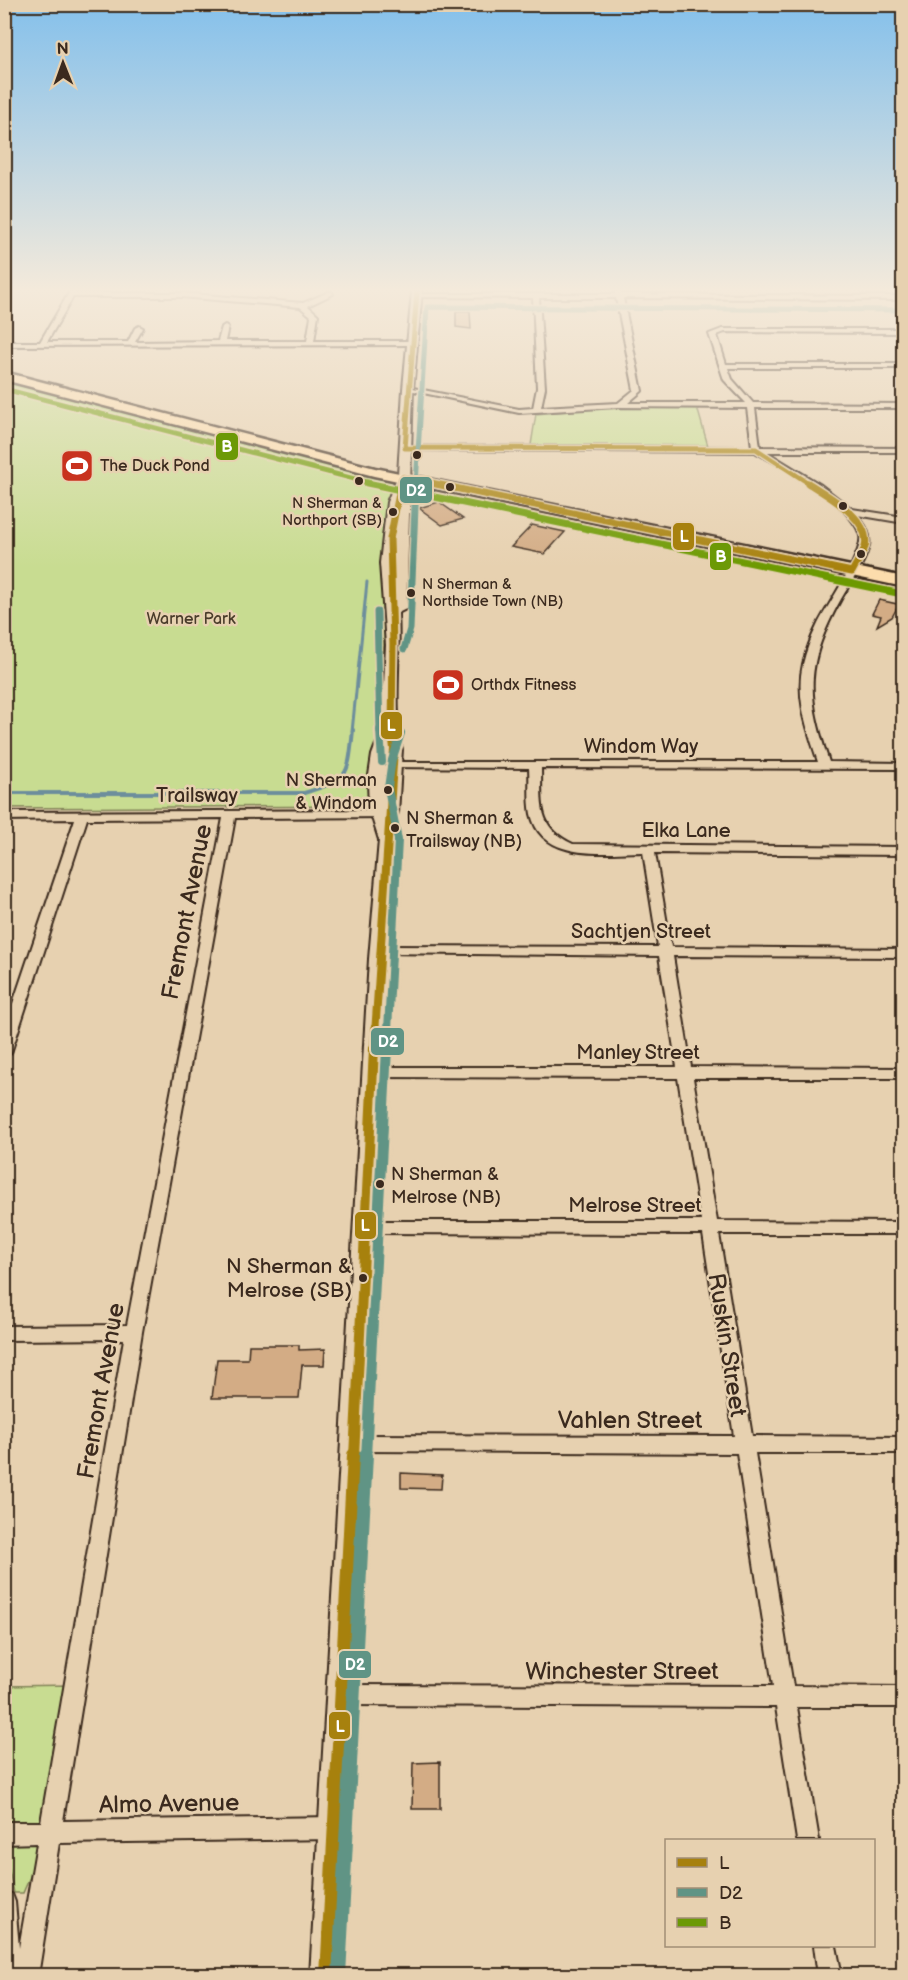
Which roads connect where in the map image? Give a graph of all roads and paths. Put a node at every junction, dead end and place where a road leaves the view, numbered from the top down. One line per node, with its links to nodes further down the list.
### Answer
1 (35, 383): 17 (main road)
2 (66, 383): 17 (main road)
3 (408, 383): 7 (street)
4 (541, 383): 13 (street)
5 (636, 383): 8 (street)
6 (731, 383): 11 (street)
7 (408, 389): 13 (street); 14 (street)
8 (638, 391): 9 (street); 10 (street)
9 (618, 405): 10 (street); 13 (street)
10 (669, 405): 11 (street)
11 (750, 405): 12 (street); 15 (street)
12 (903, 406)
13 (536, 411)
14 (405, 448): 15 (street); 17 (street)
15 (756, 449): 16 (street); 18 (street)
16 (903, 450)
17 (404, 473): 19 (main road); 20 (main road); 25 (street)
18 (849, 512): 21 (street); 22 (street)
19 (642, 519): 20 (main road); 22 (main road)
20 (607, 520): 22 (main road)
21 (903, 520)
22 (855, 568): 23 (main road); 24 (main road); 27 (street)
23 (903, 573)
24 (903, 582)
25 (386, 764): 26 (street, Windom Way); 29 (street)
26 (535, 764): 27 (street, Windom Way); 33 (street, Elka Lane)
27 (825, 766): 28 (street, Windom Way)
28 (903, 766)
29 (383, 814): 31 (street, Trailsway); 35 (street)
30 (82, 815): 31 (street, Trailsway); 32 (street, Trailsway); 38 (street)
31 (230, 815): 45 (street, Fremont Avenue)
32 (4, 816)
33 (649, 850): 34 (street, Elka Lane); 36 (street, Ruskin Street)
34 (903, 851)
35 (379, 950): 36 (street, Sachtjen Street); 39 (street)
36 (664, 951): 37 (street, Sachtjen Street); 40 (street, Ruskin Street)
37 (903, 953)
38 (4, 1053)
39 (373, 1072): 40 (street, Manley Street); 42 (street)
40 (683, 1073): 41 (street, Manley Street); 43 (street, Ruskin Street)
41 (903, 1073)
42 (366, 1227): 43 (street, Melrose Street); 47 (street)
43 (708, 1227): 44 (street, Melrose Street); 48 (street, Ruskin Street)
44 (903, 1227)
45 (134, 1332): 46 (street); 54 (street, Fremont Avenue)
46 (4, 1333)
47 (356, 1443): 48 (street, Vahlen Street); 50 (street)
48 (743, 1444): 49 (street, Vahlen Street); 51 (street, Ruskin Street)
49 (903, 1445)
50 (341, 1695): 51 (street, Winchester Street); 53 (street)
51 (784, 1697): 52 (street, Winchester Street); 56 (street, Ruskin Street)
52 (903, 1697)
53 (334, 1828): 54 (street, Almo Avenue); 61 (street)
54 (49, 1832): 55 (street, Almo Avenue); 60 (street, Fremont Avenue)
55 (4, 1833)
56 (808, 1839)
57 (4, 1902): 59 (street)
58 (825, 1947): 62 (street)
59 (10, 1976)
60 (26, 1976)
61 (327, 1976)
62 (830, 1976)

